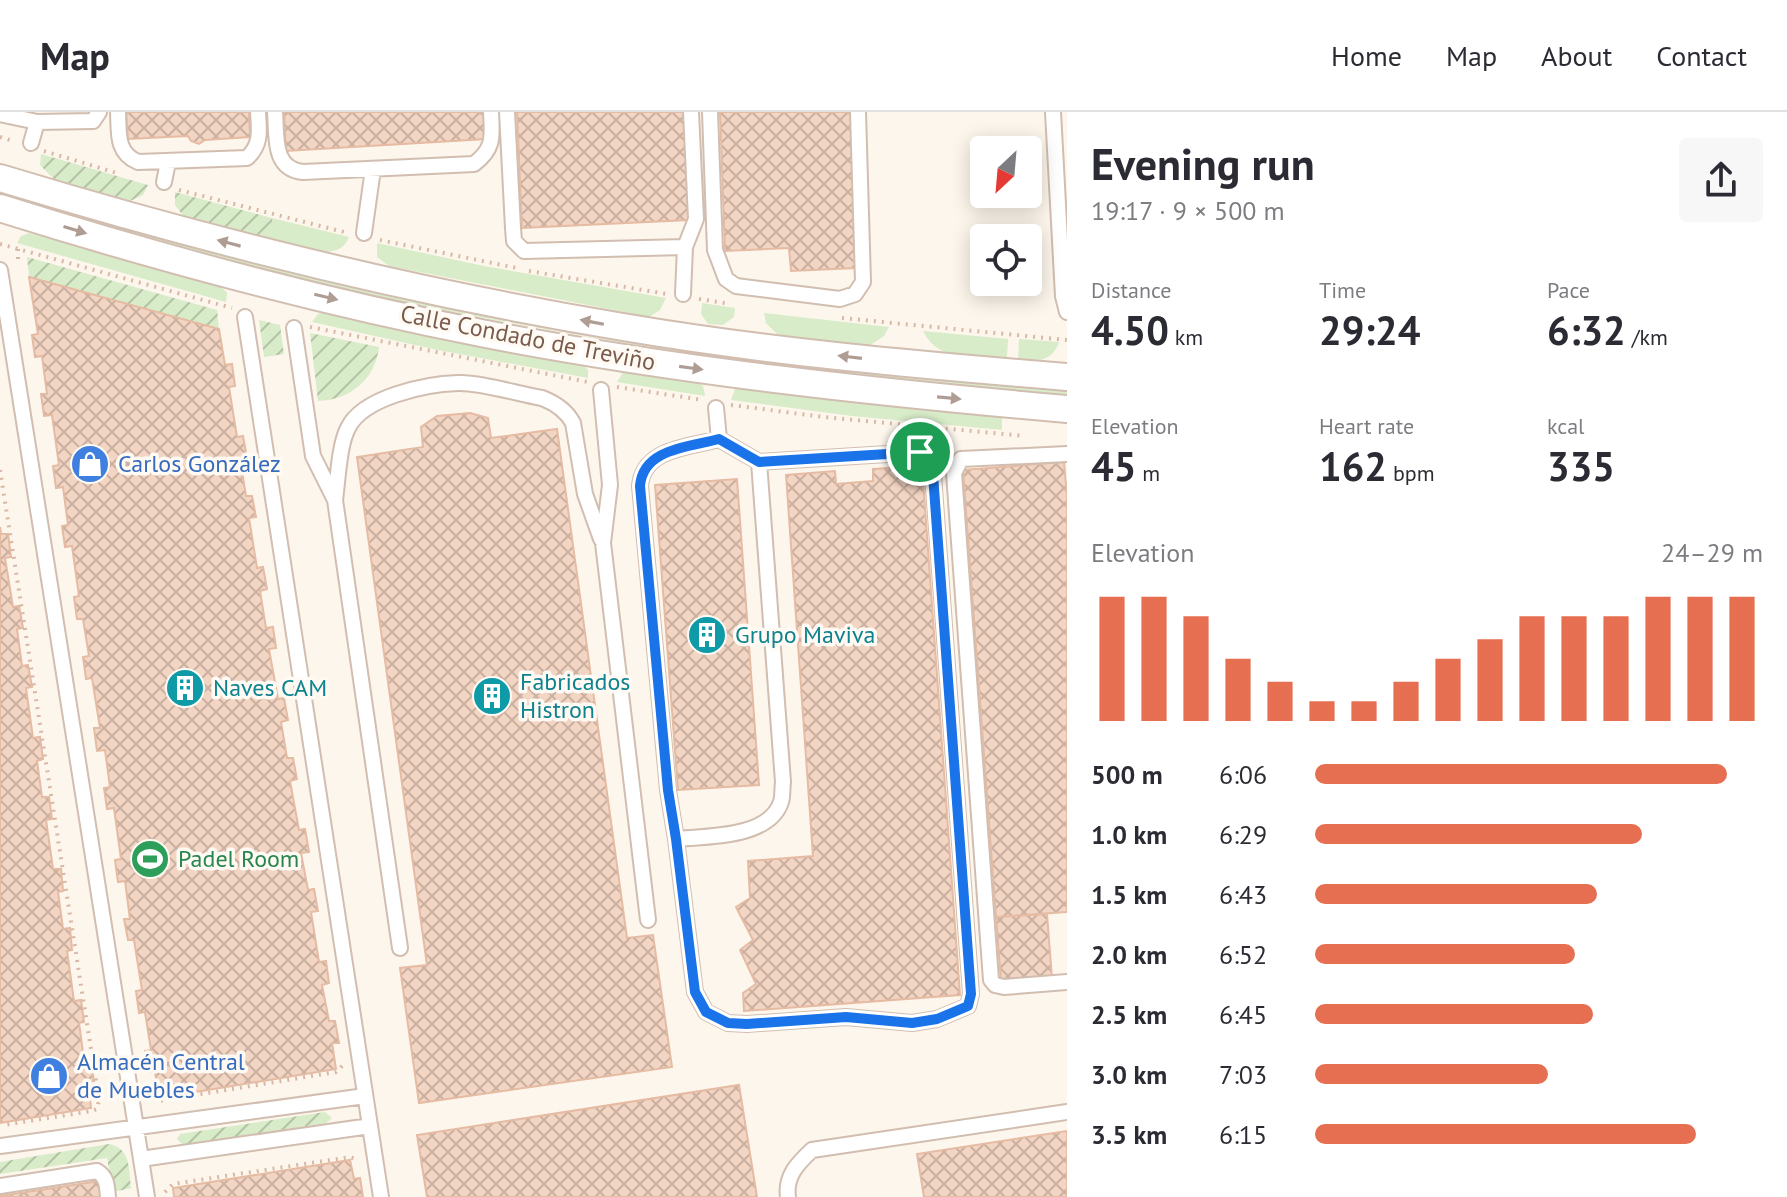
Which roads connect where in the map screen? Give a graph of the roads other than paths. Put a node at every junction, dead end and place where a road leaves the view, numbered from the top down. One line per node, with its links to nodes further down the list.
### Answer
1 (99, 112): 12 (lane)
2 (118, 112): 14 (lane)
3 (258, 112): 14 (lane)
4 (275, 112): 15 (lane)
5 (491, 112): 15 (lane)
6 (507, 112): 20 (lane)
7 (691, 112): 20 (lane)
8 (710, 112): 22 (lane)
9 (858, 112): 22 (lane)
10 (1053, 112): 25 (lane)
11 (0, 114): 12 (lane)
12 (37, 122): 13 (lane)
13 (31, 143)
14 (168, 162): 17 (lane)
15 (373, 169): 19 (lane)
16 (0, 178): 28 (street, Calle Condado de Treviño, one-way to 16)
17 (164, 182)
18 (0, 208): 31 (street, Calle Condado de Treviño, one-way to 31)
19 (364, 233)
20 (685, 247): 23 (lane)
21 (0, 270): 44 (lane)
22 (753, 288): 24 (lane)
23 (683, 294)
24 (751, 303)
25 (1067, 312)
26 (245, 317): 41 (lane)
27 (294, 328): 35 (lane)
28 (1067, 377)
29 (601, 390): 36 (lane)
30 (716, 408): 32 (lane)
31 (1067, 409)
32 (719, 439): 34 (lane); 37 (lane)
33 (1062, 450): 40 (lane)
34 (759, 462): 37 (lane); 37 (lane)
35 (335, 500): 36 (lane); 39 (lane)
36 (603, 543): 38 (lane)
37 (676, 839)
38 (648, 920)
39 (400, 948)
40 (1067, 982)
41 (365, 1096): 43 (lane); 44 (lane)
42 (1067, 1112): 51 (lane)
43 (370, 1126): 46 (lane); 50 (lane)
44 (136, 1129): 45 (lane); 46 (lane)
45 (0, 1146)
46 (141, 1159): 49 (lane)
47 (0, 1186): 48 (lane)
48 (108, 1197)
49 (147, 1197)
50 (381, 1197)
51 (788, 1197)

